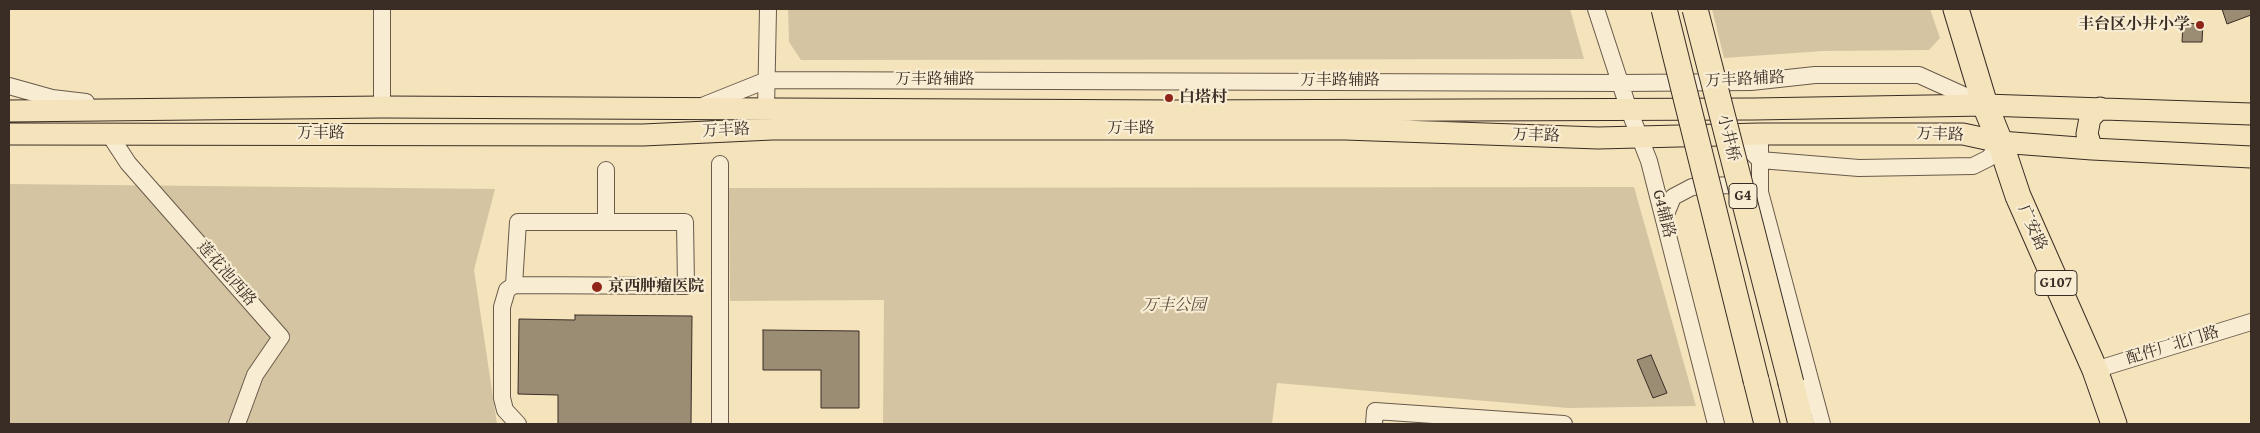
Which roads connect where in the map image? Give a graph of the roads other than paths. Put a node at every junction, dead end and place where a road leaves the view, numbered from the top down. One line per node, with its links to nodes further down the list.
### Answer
1 (382, 9): 11 (street)
2 (768, 9): 7 (street)
3 (1596, 9): 8 (street, G4辅路)
4 (1664, 9): 42 (highway, 小井桥 / G4, bridge)
5 (1695, 9): 43 (highway, 小井桥 / G4, bridge)
6 (1956, 9): 10 (highway, G107)
7 (767, 80): 8 (street, 万丰路辅路); 14 (street, 万丰路辅路); 15 (street)
8 (1620, 83): 10 (street, 万丰路辅路); 16 (street, G4辅路)
9 (9, 86): 13 (street)
10 (1985, 105): 12 (main road, 万丰路); 16 (main road, 万丰路); 24 (highway, G107)
11 (382, 107): 13 (main road, 万丰路); 14 (main road, 万丰路)
12 (2100, 108): 18 (main road, 万丰路); 25 (main road)
13 (138, 109): 17 (main road, 万丰路)
14 (694, 110): 15 (main road, 万丰路)
15 (766, 110): 16 (main road, 万丰路)
16 (1629, 110): 23 (street, G4辅路)
17 (9, 111)
18 (2251, 114)
19 (9, 134): 20 (main road, 万丰路)
20 (109, 134): 23 (main road, 万丰路); 36 (street, 莲花池西路)
21 (1760, 134): 22 (main road, 万丰路); 24 (main road, 万丰路); 27 (street)
22 (1733, 135): 23 (main road, 万丰路); 27 (street)
23 (1640, 137): 31 (street, G4辅路)
24 (2000, 142): 25 (main road, 万丰路); 27 (street); 35 (highway, 广安路 / G107)
25 (2092, 149): 26 (main road, 万丰路)
26 (2251, 157)
27 (1760, 160): 30 (street)
28 (720, 164): 38 (street)
29 (606, 170): 32 (street)
30 (1760, 192): 31 (street); 44 (street)
31 (1664, 219): 41 (street, G4辅路)
32 (606, 222): 33 (street); 33 (street)
33 (514, 286): 37 (street)
34 (2251, 322): 35 (street, 配件厂北门路)
35 (2094, 370): 45 (highway, 广安路 / G107)
36 (237, 424)
37 (518, 424)
38 (720, 424)
39 (1374, 424): 40 (street)
40 (1564, 424)
41 (1716, 424)
42 (1767, 424)
43 (1801, 424)
44 (1822, 424)
45 (2114, 424)

